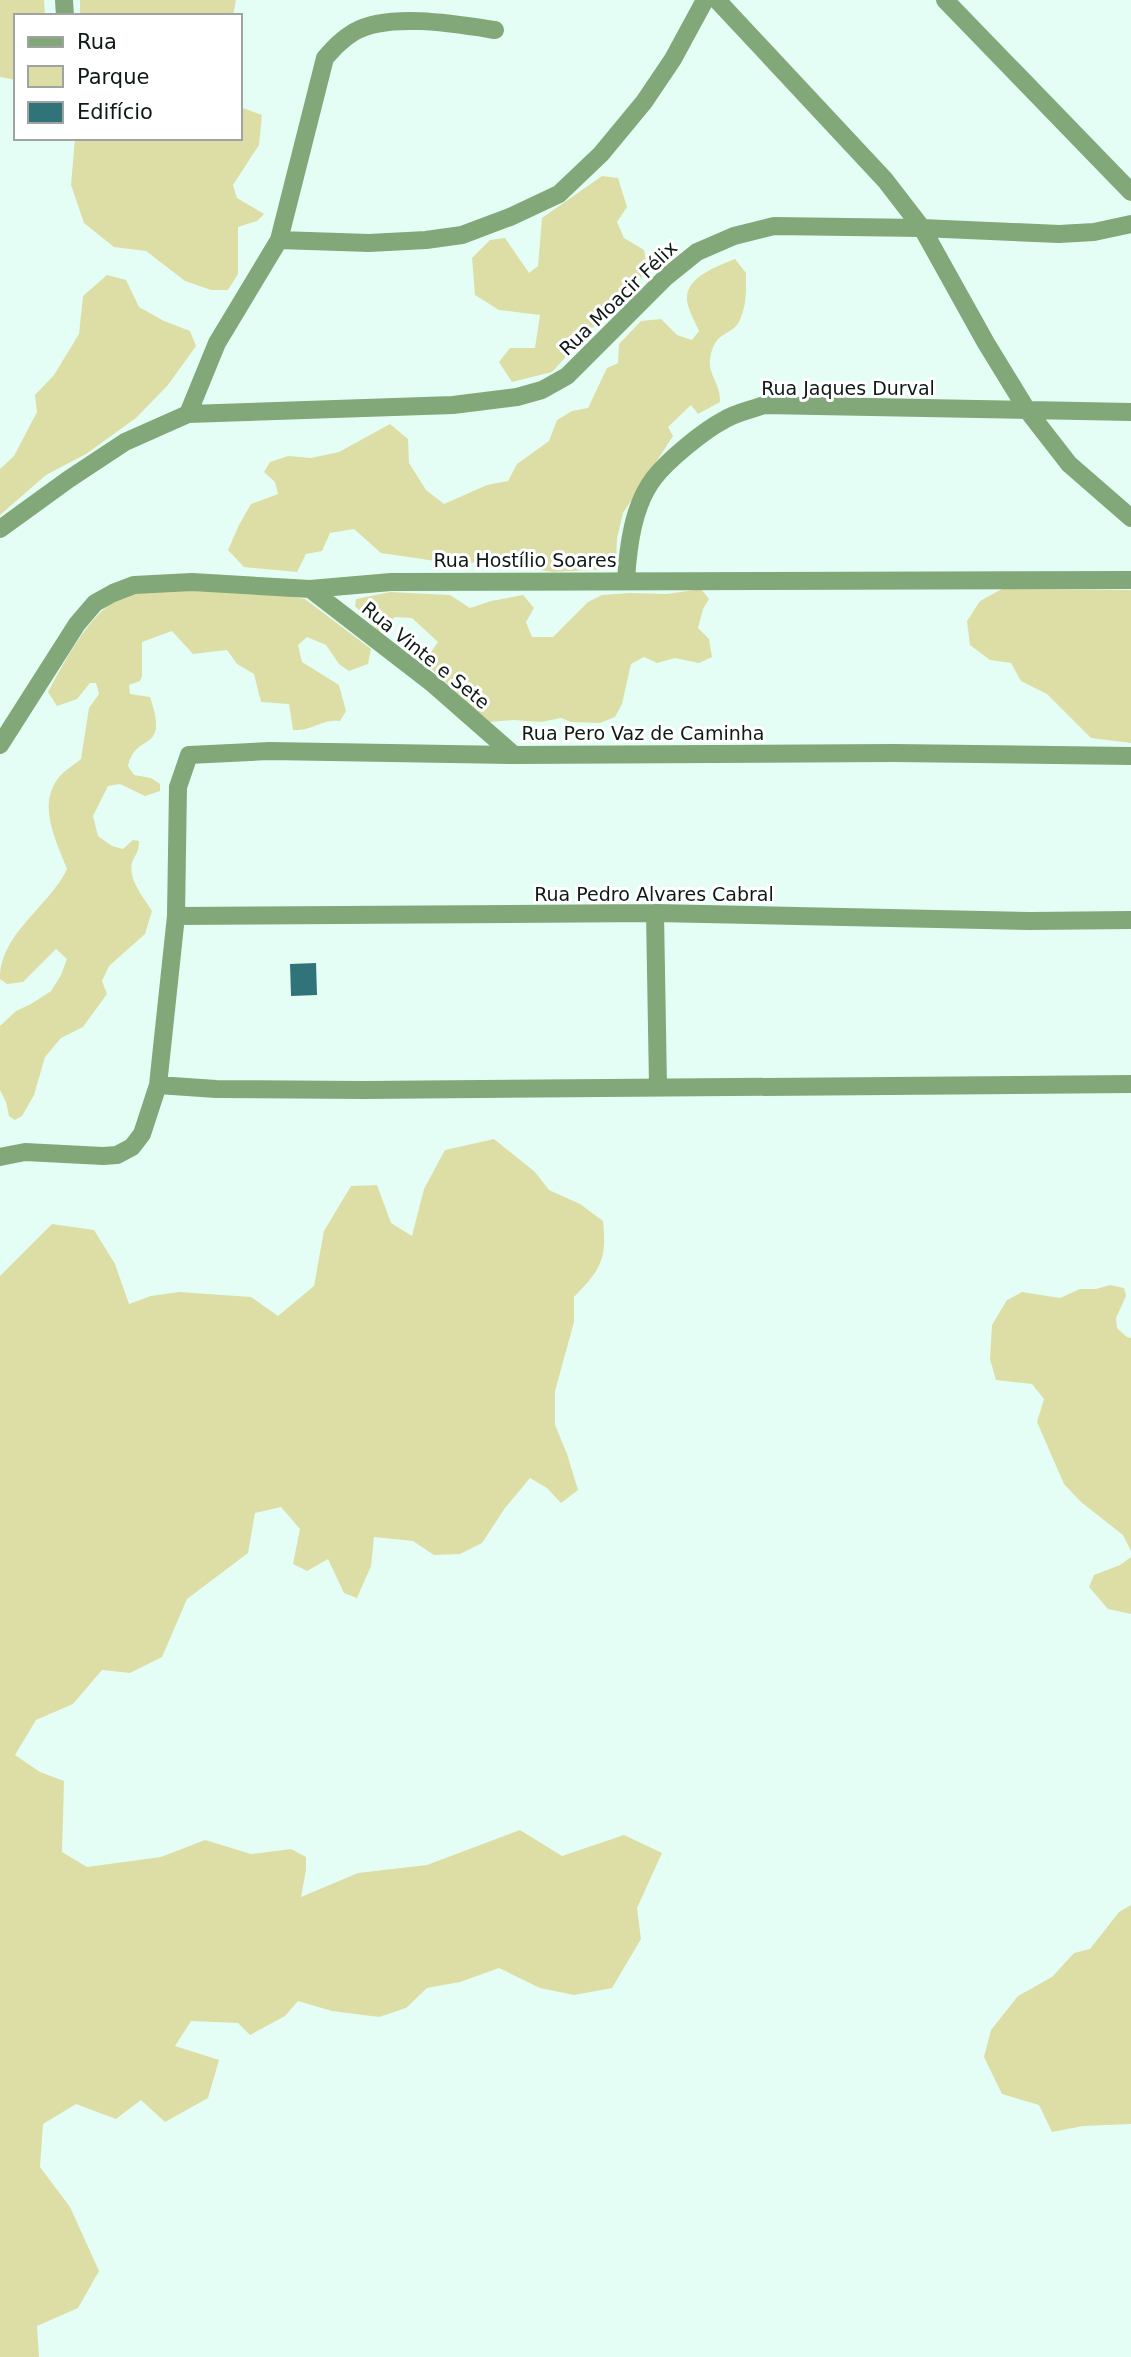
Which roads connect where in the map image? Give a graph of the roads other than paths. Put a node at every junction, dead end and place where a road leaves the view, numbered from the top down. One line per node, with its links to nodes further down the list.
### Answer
1 (705, 0): 8 (street)
2 (718, 0): 7 (street)
3 (945, 0): 5 (street)
4 (495, 30): 8 (street)
5 (1131, 192)
6 (1131, 224): 7 (street, Rua Moacir Félix)
7 (922, 228): 9 (street); 11 (street, Rua Moacir Félix)
8 (279, 240): 11 (street)
9 (1027, 410): 10 (street, Rua Jaques Durval); 12 (street); 14 (street, Rua Jaques Durval)
10 (1131, 412)
11 (188, 414): 13 (street, Rua Moacir Félix)
12 (1131, 518)
13 (0, 529)
14 (626, 580): 15 (street, Rua Hostílio Soares); 16 (street, Rua Hostílio Soares)
15 (1131, 580)
16 (310, 589): 17 (street, Rua Hostílio Soares); 18 (street, Rua Vinte e Sete)
17 (0, 745)
18 (513, 755): 19 (street, Rua Pero Vaz de Caminha); 21 (street, Rua Pero Vaz de Caminha)
19 (1131, 756)
20 (655, 913): 21 (street, Rua Pedro Alvares Cabral); 22 (street, Rua Pedro Alvares Cabral); 25 (street)
21 (176, 916): 24 (street)
22 (1131, 920)
23 (1131, 1084): 25 (street)
24 (158, 1085): 25 (street); 26 (street)
25 (658, 1086)
26 (0, 1157)

